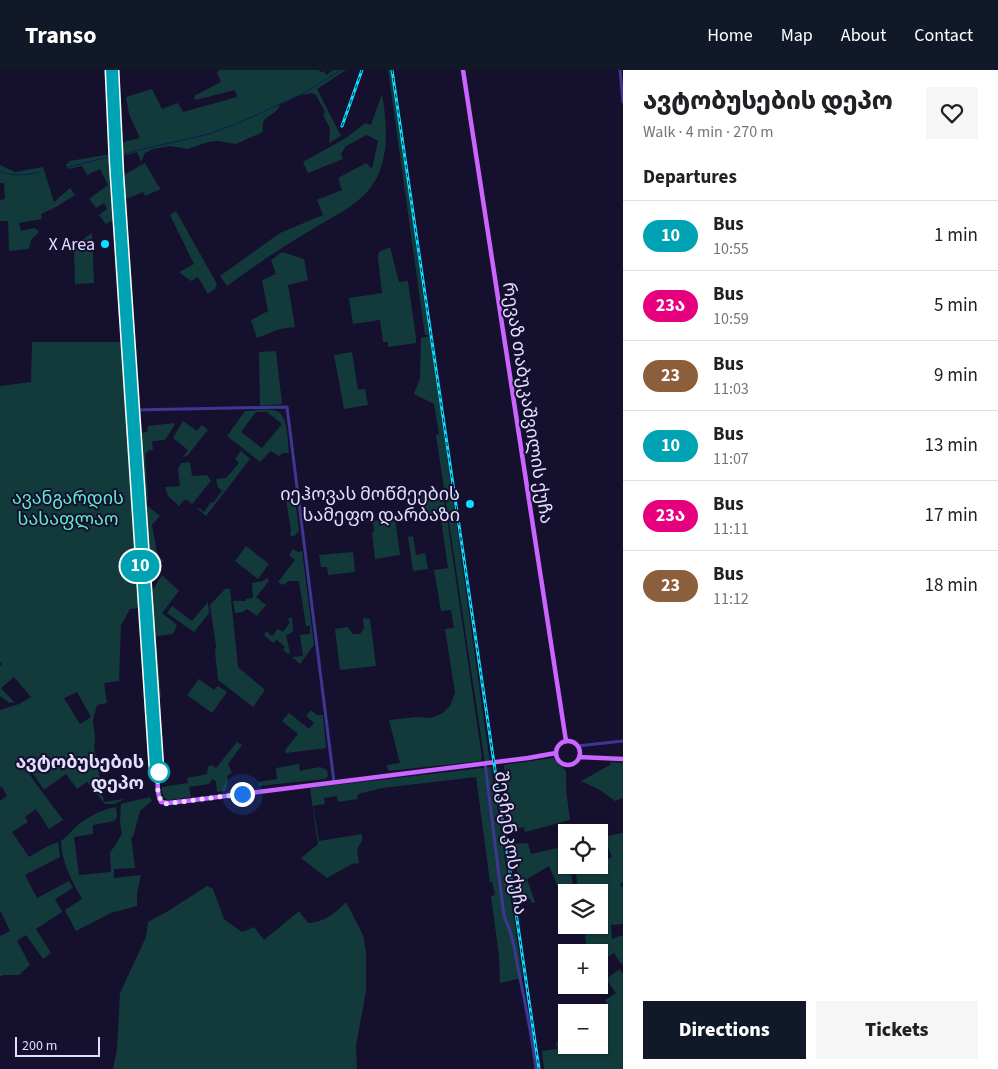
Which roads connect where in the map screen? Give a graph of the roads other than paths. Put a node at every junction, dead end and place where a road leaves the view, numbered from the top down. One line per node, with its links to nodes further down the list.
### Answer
1 (112, 70): 5 (main road)
2 (463, 70): 7 (main road, რევაზ თაბუკაშვილის ქუჩა)
3 (620, 70): 4 (street)
4 (623, 102)
5 (132, 410): 13 (street); 13 (main road)
6 (623, 740): 8 (street)
7 (566, 741): 8 (main road); 9 (main road)
8 (577, 746): 10 (main road)
9 (556, 753): 10 (main road); 12 (main road)
10 (579, 757): 11 (main road)
11 (623, 759)
12 (485, 763): 13 (main road); 14 (street, შევჩენკოს ქუჩა)
13 (334, 782)
14 (536, 1069)

